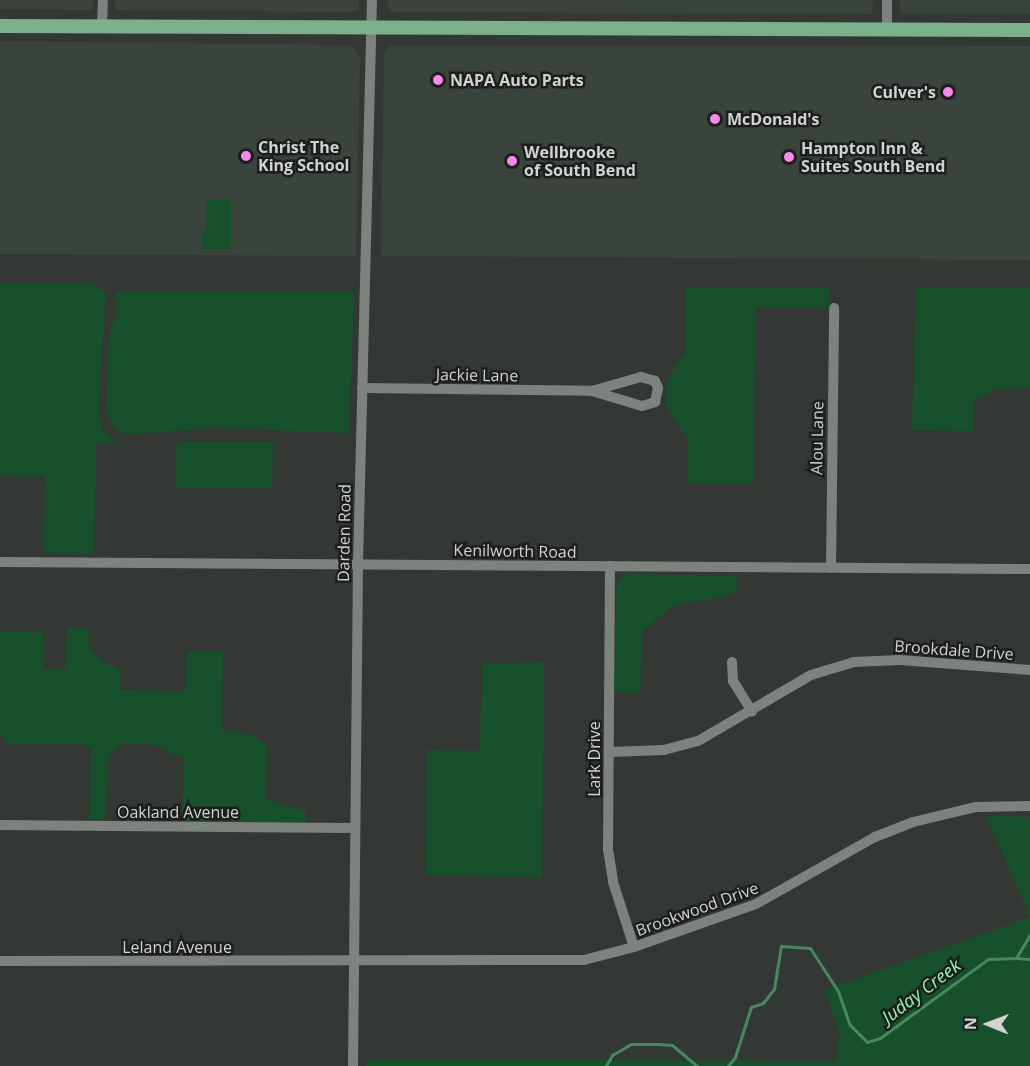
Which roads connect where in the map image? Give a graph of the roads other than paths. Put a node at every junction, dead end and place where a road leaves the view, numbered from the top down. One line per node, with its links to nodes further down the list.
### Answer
1 (103, 0): 5 (street)
2 (372, 0): 6 (street, Darden Road)
3 (887, 0): 7 (street)
4 (0, 26): 5 (main road)
5 (102, 27): 6 (main road)
6 (372, 28): 7 (main road); 10 (street, Darden Road)
7 (887, 29): 8 (main road)
8 (1030, 30)
9 (834, 308): 15 (street, Alou Lane)
10 (362, 388): 11 (street, Jackie Lane); 13 (street, Darden Road)
11 (592, 391): 11 (street, Jackie Lane)
12 (0, 562): 13 (street, Kenilworth Road)
13 (358, 564): 14 (street, Kenilworth Road); 23 (street, Darden Road)
14 (610, 566): 15 (street, Kenilworth Road); 20 (street, Lark Drive)
15 (831, 568): 16 (street, Kenilworth Road)
16 (1030, 569)
17 (732, 662): 19 (street)
18 (1030, 670): 19 (street, Brookdale Drive)
19 (752, 711): 20 (street, Brookdale Drive)
20 (609, 752): 24 (street, Lark Drive)
21 (1030, 806): 24 (street, Brookwood Drive)
22 (0, 825): 23 (street, Oakland Avenue)
23 (356, 828): 26 (street, Darden Road)
24 (634, 947): 26 (street, Brookwood Drive)
25 (0, 961): 26 (street, Leland Avenue)
26 (354, 962): 27 (street, Darden Road)
27 (353, 1066)

